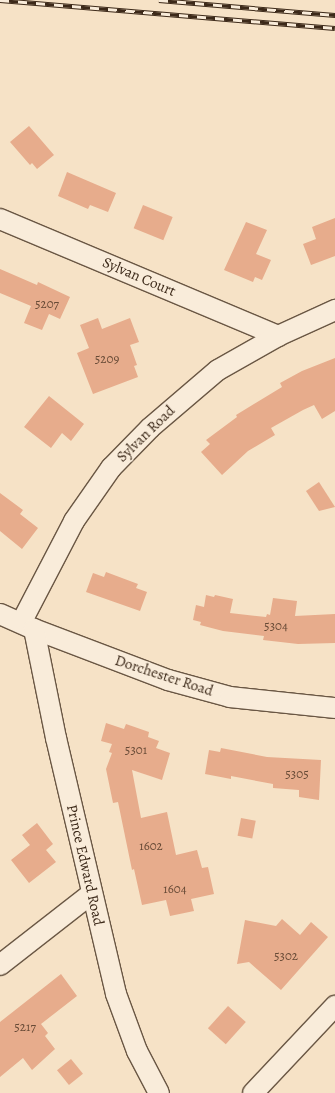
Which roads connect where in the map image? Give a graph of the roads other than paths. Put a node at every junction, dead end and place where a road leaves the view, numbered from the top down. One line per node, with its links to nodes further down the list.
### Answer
1 (0, 219): 3 (street, Sylvan Court)
2 (335, 310): 3 (street, Sylvan Road)
3 (278, 336): 5 (street, Sylvan Road)
4 (0, 614): 5 (street, Dorchester Road)
5 (27, 626): 6 (street, Dorchester Road); 7 (street, Prince Edward Road)
6 (335, 708)
7 (91, 894): 8 (street); 10 (street, Prince Edward Road)
8 (0, 965)
9 (335, 1006): 11 (street)
10 (159, 1093)
11 (253, 1093)

